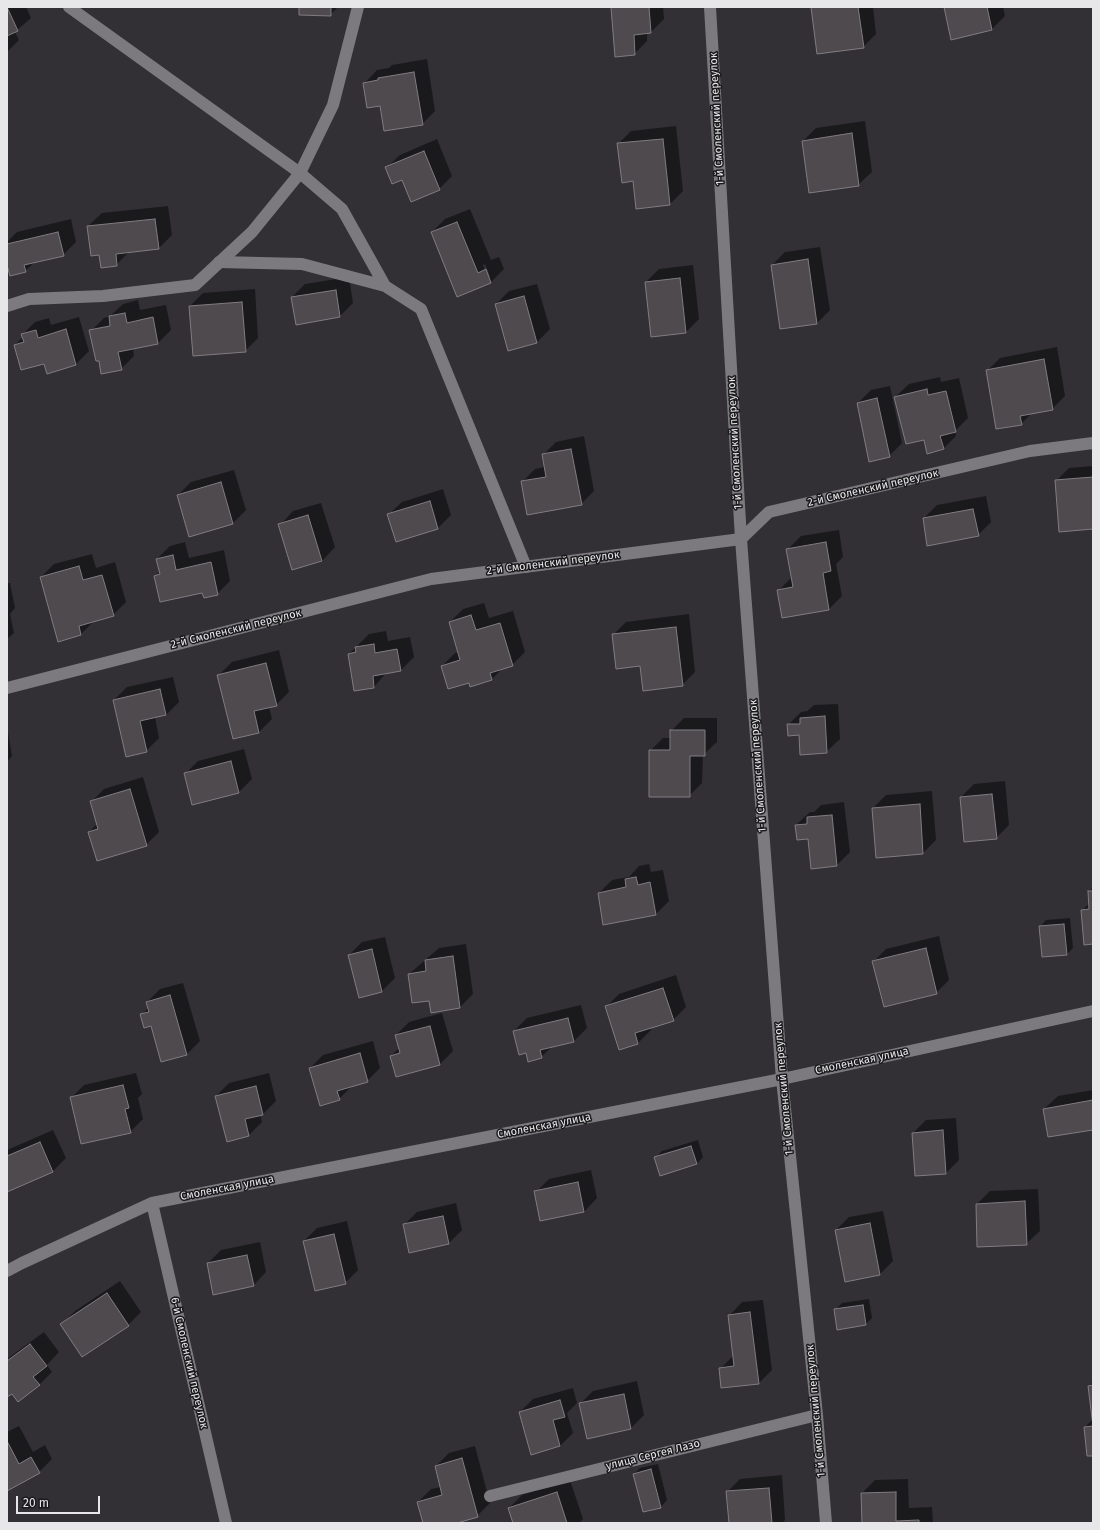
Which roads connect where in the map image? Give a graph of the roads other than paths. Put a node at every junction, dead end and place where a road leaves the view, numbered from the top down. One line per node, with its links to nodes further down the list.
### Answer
1 (69, 7): 4 (street)
2 (358, 7): 4 (street)
3 (710, 7): 9 (street, 1-й Смоленский переулок)
4 (300, 173): 5 (street); 6 (street)
5 (219, 262): 6 (street); 7 (street)
6 (385, 286): 10 (street)
7 (7, 306)
8 (1093, 443): 9 (street, 2-й Смоленский переулок)
9 (741, 539): 10 (street, 2-й Смоленский переулок); 13 (street, 1-й Смоленский переулок)
10 (526, 567): 11 (street, 2-й Смоленский переулок)
11 (7, 688)
12 (1093, 1011): 13 (street, Смоленская улица)
13 (782, 1079): 14 (street, Смоленская улица); 16 (street, 1-й Смоленский переулок)
14 (152, 1202): 15 (street, Смоленская улица); 18 (street, 6-й Смоленский переулок)
15 (7, 1271)
16 (817, 1415): 17 (street, улица Сергея Лазо); 19 (street, 1-й Смоленский переулок)
17 (490, 1496)
18 (226, 1523)
19 (826, 1523)

